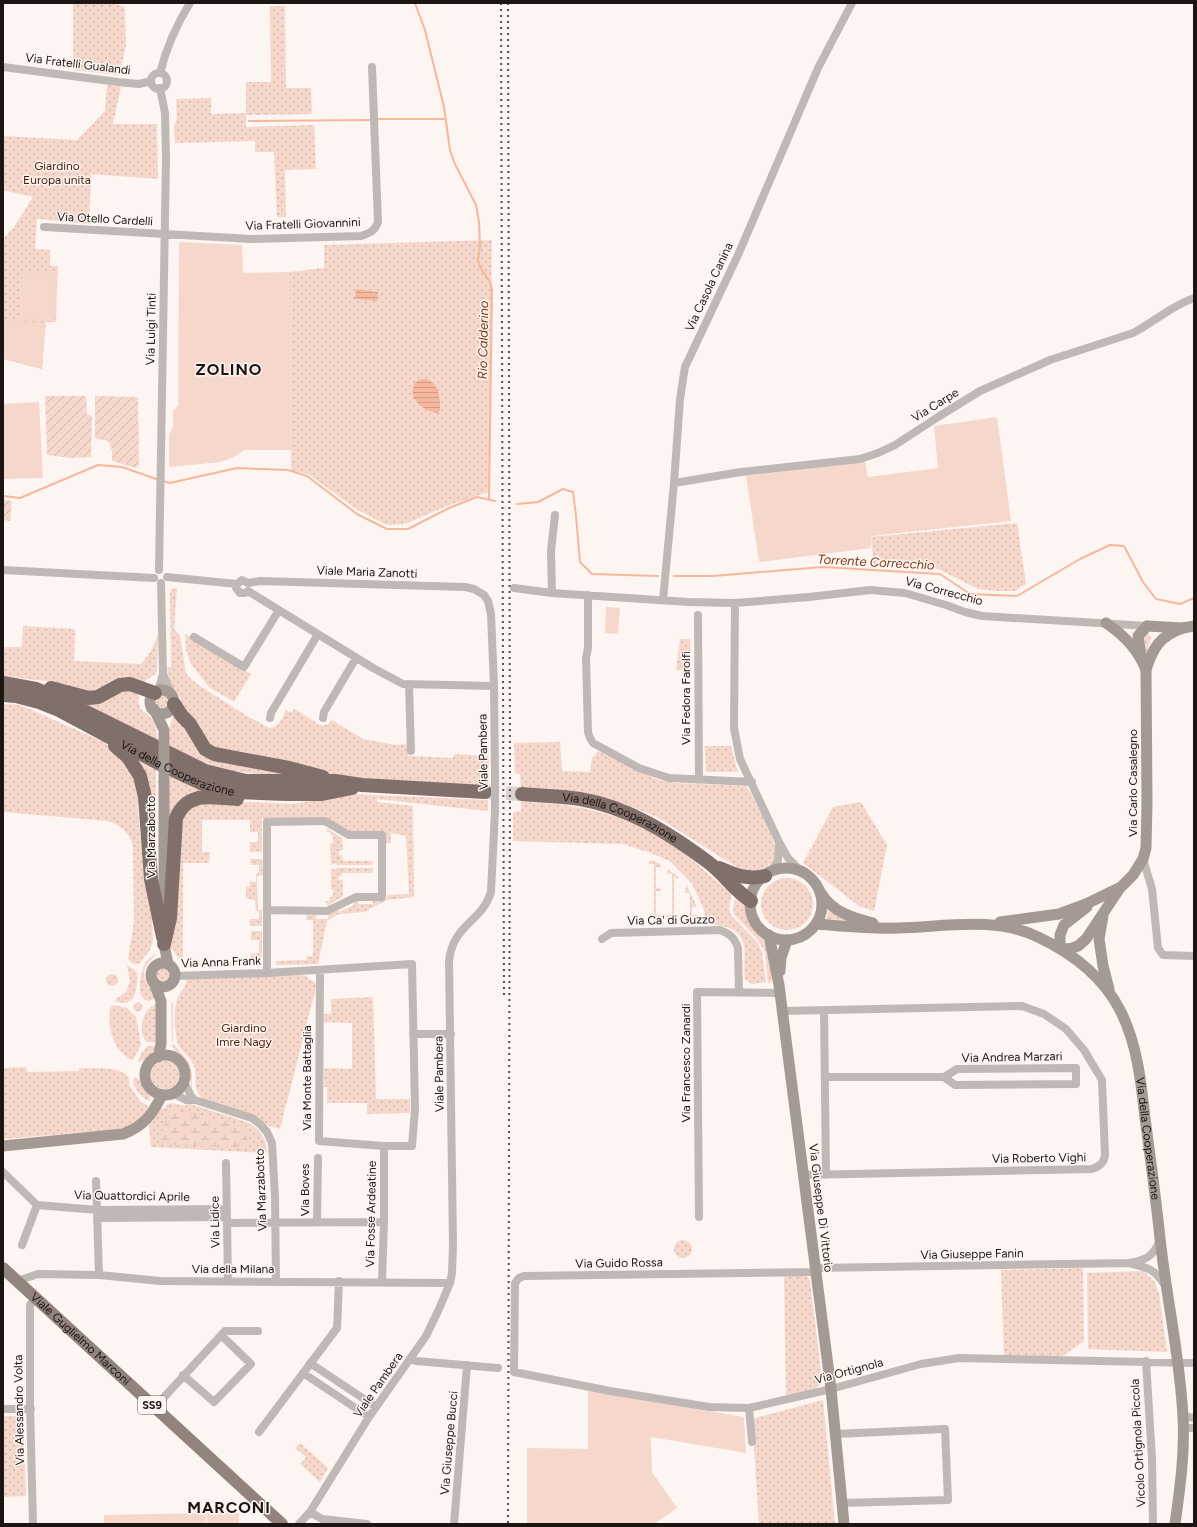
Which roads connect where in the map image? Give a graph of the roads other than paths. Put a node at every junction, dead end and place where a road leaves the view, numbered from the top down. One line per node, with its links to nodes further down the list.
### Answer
1 (190, 3): 5 (street)
2 (852, 3): 11 (street, Via Casola Canina)
3 (3, 67): 6 (street, Via Fratelli Gualandi)
4 (372, 67): 9 (street, Via Fratelli Giovannini)
5 (160, 73): 6 (street); 7 (street)
6 (151, 81): 7 (street)
7 (160, 88): 9 (street, Via Luigi Tinti)
8 (44, 227): 9 (street, Via Otello Cardelli)
9 (164, 234): 14 (street, Via Luigi Tinti)
10 (1194, 298): 11 (street, Via Carpe)
11 (674, 483): 23 (street, Via Casola Canina)
12 (555, 515): 20 (street)
13 (3, 570): 15 (street)
14 (159, 570): 15 (street); 16 (street)
15 (154, 578): 16 (street)
16 (164, 580): 17 (street, Viale Maria Zanotti); 35 (street)
17 (237, 584): 18 (street, Viale Maria Zanotti); 18 (street, Viale Maria Zanotti)
18 (248, 587): 21 (street, Viale Maria Zanotti); 25 (street)
19 (514, 588): 20 (street)
20 (552, 593): 22 (street)
21 (484, 595): 37 (street, Viale Pambera)
22 (588, 595): 23 (street); 47 (street)
23 (663, 600): 24 (street, Via Correcchio)
24 (735, 603): 27 (street, Via Correcchio); 49 (street)
25 (279, 610): 31 (street); 32 (street)
26 (698, 615): 47 (street, Via Fedora Farolfi)
27 (1106, 623): 28 (street, Via Correcchio); 33 (street)
28 (1147, 626): 30 (street, Via Correcchio); 33 (street, Via Carlo Casalegno)
29 (1194, 626): 30 (street, Via Correcchio)
30 (1183, 628): 33 (street, Via Carlo Casalegno)
31 (318, 634): 34 (street); 42 (street)
32 (194, 637)
33 (1146, 655): 55 (street, Via Carlo Casalegno)
34 (356, 658): 36 (street); 43 (street)
35 (162, 674): 39 (street); 40 (street)
36 (409, 684): 37 (street); 46 (street)
37 (494, 686): 85 (street, Viale Pambera, bridge)
38 (5, 688): 39 (highway); 44 (highway, Via della Cooperazione); 48 (highway, Via della Cooperazione)
39 (156, 692): 40 (street); 41 (street)
40 (171, 703): 41 (street); 45 (street, Via Marzabotto); 48 (highway)
41 (154, 709): 45 (street, Via Marzabotto)
42 (270, 718)
43 (323, 718)
44 (94, 729): 52 (highway, Via della Cooperazione); 71 (highway)
45 (164, 731): 71 (street, Via Marzabotto, bridge)
46 (411, 751)
47 (699, 780): 49 (street)
48 (335, 781): 50 (highway, Via della Cooperazione)
49 (752, 782): 54 (street)
50 (362, 786): 51 (highway, Via della Cooperazione); 52 (highway, Via della Cooperazione)
51 (485, 792)
52 (322, 794): 71 (highway)
53 (522, 794): 56 (highway, Via della Cooperazione)
54 (779, 842): 57 (street); 58 (street)
55 (1143, 859): 60 (street, Via Carlo Casalegno); 73 (street)
56 (710, 863): 58 (highway, Via della Cooperazione); 62 (highway, Via della Cooperazione)
57 (801, 871): 58 (street); 59 (street)
58 (768, 874): 62 (street)
59 (815, 884): 65 (street); 67 (street, Via della Cooperazione)
60 (1120, 888): 61 (street, Via Carlo Casalegno); 64 (street, Via Carlo Casalegno)
61 (1104, 896): 66 (street, Via Carlo Casalegno); 72 (street, Via Carlo Casalegno)
62 (751, 901): 68 (street)
63 (267, 910): 63 (street, Via Anna Frank); 76 (street, Via Anna Frank)
64 (1104, 912): 72 (street, Via Carlo Casalegno); 81 (street, Via Carlo Casalegno)
65 (816, 924): 67 (street, Via della Cooperazione); 70 (street)
66 (982, 924): 67 (street, Via della Cooperazione); 72 (street, Via della Cooperazione)
67 (896, 928)
68 (769, 935): 70 (street); 79 (street, Via Giuseppe Di Vittorio)
69 (602, 940): 80 (street, Via Ca' di Guzzo)
70 (787, 940): 79 (street, Via Giuseppe Di Vittorio)
71 (164, 944): 74 (street, Via Marzabotto)
72 (1060, 948): 81 (street, Via della Cooperazione)
73 (1194, 956)
74 (162, 964): 77 (street, Via Marzabotto); 78 (street, Via Marzabotto)
75 (320, 971): 76 (street, Via Anna Frank); 84 (street, Via Monte Battaglia); 95 (street, Via Monte Battaglia)
76 (268, 973): 77 (street, Via Anna Frank)
77 (173, 980): 78 (street); 86 (street)
78 (154, 983): 87 (street, Via Marzabotto)
79 (779, 989): 80 (street, Via Francesco Zanardi); 83 (street, Via Giuseppe Di Vittorio)
80 (739, 992): 105 (street, Via Francesco Zanardi)
81 (1111, 995): 110 (street, Via della Cooperazione)
82 (824, 1010): 83 (street, Via Roberto Vighi); 88 (street); 99 (street, Via Roberto Vighi)
83 (782, 1011): 100 (street, Via Giuseppe Di Vittorio)
84 (413, 1034): 85 (street); 95 (street, Via Monte Battaglia)
85 (451, 1034): 124 (street, Viale Pambera)
86 (171, 1056): 87 (street); 90 (street)
87 (158, 1057): 91 (street)
88 (825, 1077): 89 (street, Via Andrea Marzari); 99 (street)
89 (944, 1077): 89 (street, Via Andrea Marzari)
90 (184, 1082): 92 (street); 93 (street)
91 (157, 1093): 92 (street); 94 (street)
92 (173, 1093): 93 (street, Via Marzabotto)
93 (195, 1100): 109 (street, Via Marzabotto)
94 (3, 1146)
95 (384, 1146): 108 (street, Via Fosse Ardeatine)
96 (318, 1158): 107 (street, Via Boves)
97 (226, 1163): 103 (street, Via Lidice)
98 (3, 1172): 102 (street)
99 (826, 1174): 100 (street, Via Roberto Vighi)
100 (804, 1175): 117 (street, Via Giuseppe Di Vittorio)
101 (96, 1181): 104 (street)
102 (37, 1205): 104 (street, Via Quattordici Aprile); 111 (street)
103 (226, 1209): 104 (street, Via Quattordici Aprile); 106 (street, Via Lidice)
104 (98, 1214): 106 (street, Via Quattordici Aprile); 118 (street)
105 (699, 1217)
106 (227, 1220): 109 (street, Via Boves); 120 (street, Via Lidice)
107 (317, 1222): 108 (street, Via Boves); 109 (street, Via Boves)
108 (384, 1222): 123 (street, Via Fosse Ardeatine)
109 (275, 1223): 121 (street, Via Marzabotto)
110 (1160, 1240): 112 (street); 113 (street, Via della Cooperazione)
111 (22, 1245)
112 (1148, 1257): 113 (street); 114 (street, Via Giuseppe Fanin)
113 (1163, 1262): 116 (street, Via Giuseppe Fanin); 125 (street, Via della Cooperazione)
114 (1129, 1264): 116 (street, Via Giuseppe Fanin); 117 (street, Via Giuseppe Fanin)
115 (3, 1268): 119 (main road, Viale Guglielmo Marconi / SS9)
116 (1149, 1268): 125 (street)
117 (816, 1270): 136 (street, Via Guido Rossa); 139 (street, Via Giuseppe Di Vittorio)
118 (98, 1275): 119 (street, Via della Milana); 120 (street, Via della Milana)
119 (17, 1281): 126 (main road, Viale Guglielmo Marconi / SS9)
120 (228, 1281): 121 (street, Via della Milana)
121 (276, 1281): 122 (street, Via della Milana)
122 (339, 1282): 123 (street, Via della Milana); 132 (street)
123 (382, 1282): 124 (street, Via della Milana)
124 (450, 1283): 129 (street, Viale Pambera)
125 (1166, 1287): 131 (street, Via della Cooperazione)
126 (36, 1297): 140 (main road, Viale Guglielmo Marconi / SS9); 144 (street, Via Alessandro Volta)
127 (258, 1331): 128 (street)
128 (221, 1335): 138 (street); 138 (street)
129 (411, 1359): 134 (street); 141 (street, Viale Pambera)
130 (1146, 1361): 131 (street, Via Ortignola); 139 (street, Via Ortignola); 159 (street, Vicolo Ortignola Piccola)
131 (1179, 1362): 133 (street, Via Ortignola); 146 (street, Via della Cooperazione)
132 (310, 1363): 137 (street); 141 (street)
133 (1194, 1363)
134 (467, 1365): 135 (street); 157 (street, Via Giuseppe Bucci)
135 (498, 1368)
136 (514, 1372): 142 (street, Via Ortignola)
137 (303, 1373): 145 (street); 148 (street)
138 (183, 1375): 140 (street)
139 (831, 1389): 142 (street, Via Ortignola); 149 (street, Via Giuseppe Di Vittorio)
140 (154, 1407): 154 (main road, Viale Guglielmo Marconi / SS9)
141 (376, 1407): 145 (street, Viale Pambera)
142 (749, 1408): 150 (street)
143 (3, 1409): 144 (street)
144 (31, 1409): 153 (street, Via Alessandro Volta)
145 (370, 1417): 152 (street, Viale Pambera)
146 (1189, 1417): 147 (street, Via della Cooperazione)
147 (1189, 1428): 160 (street, Via della Cooperazione)
148 (259, 1432)
149 (836, 1434): 151 (street, Via Giuseppe Di Vittorio); 151 (street)
150 (752, 1442)
151 (842, 1503): 158 (street, Via Giuseppe Di Vittorio)
152 (310, 1512): 155 (street, Viale Pambera); 156 (street)
153 (33, 1524)
154 (282, 1524)
155 (299, 1524)
156 (367, 1524)
157 (454, 1524)
158 (844, 1524)
159 (1153, 1524)
160 (1175, 1524)

